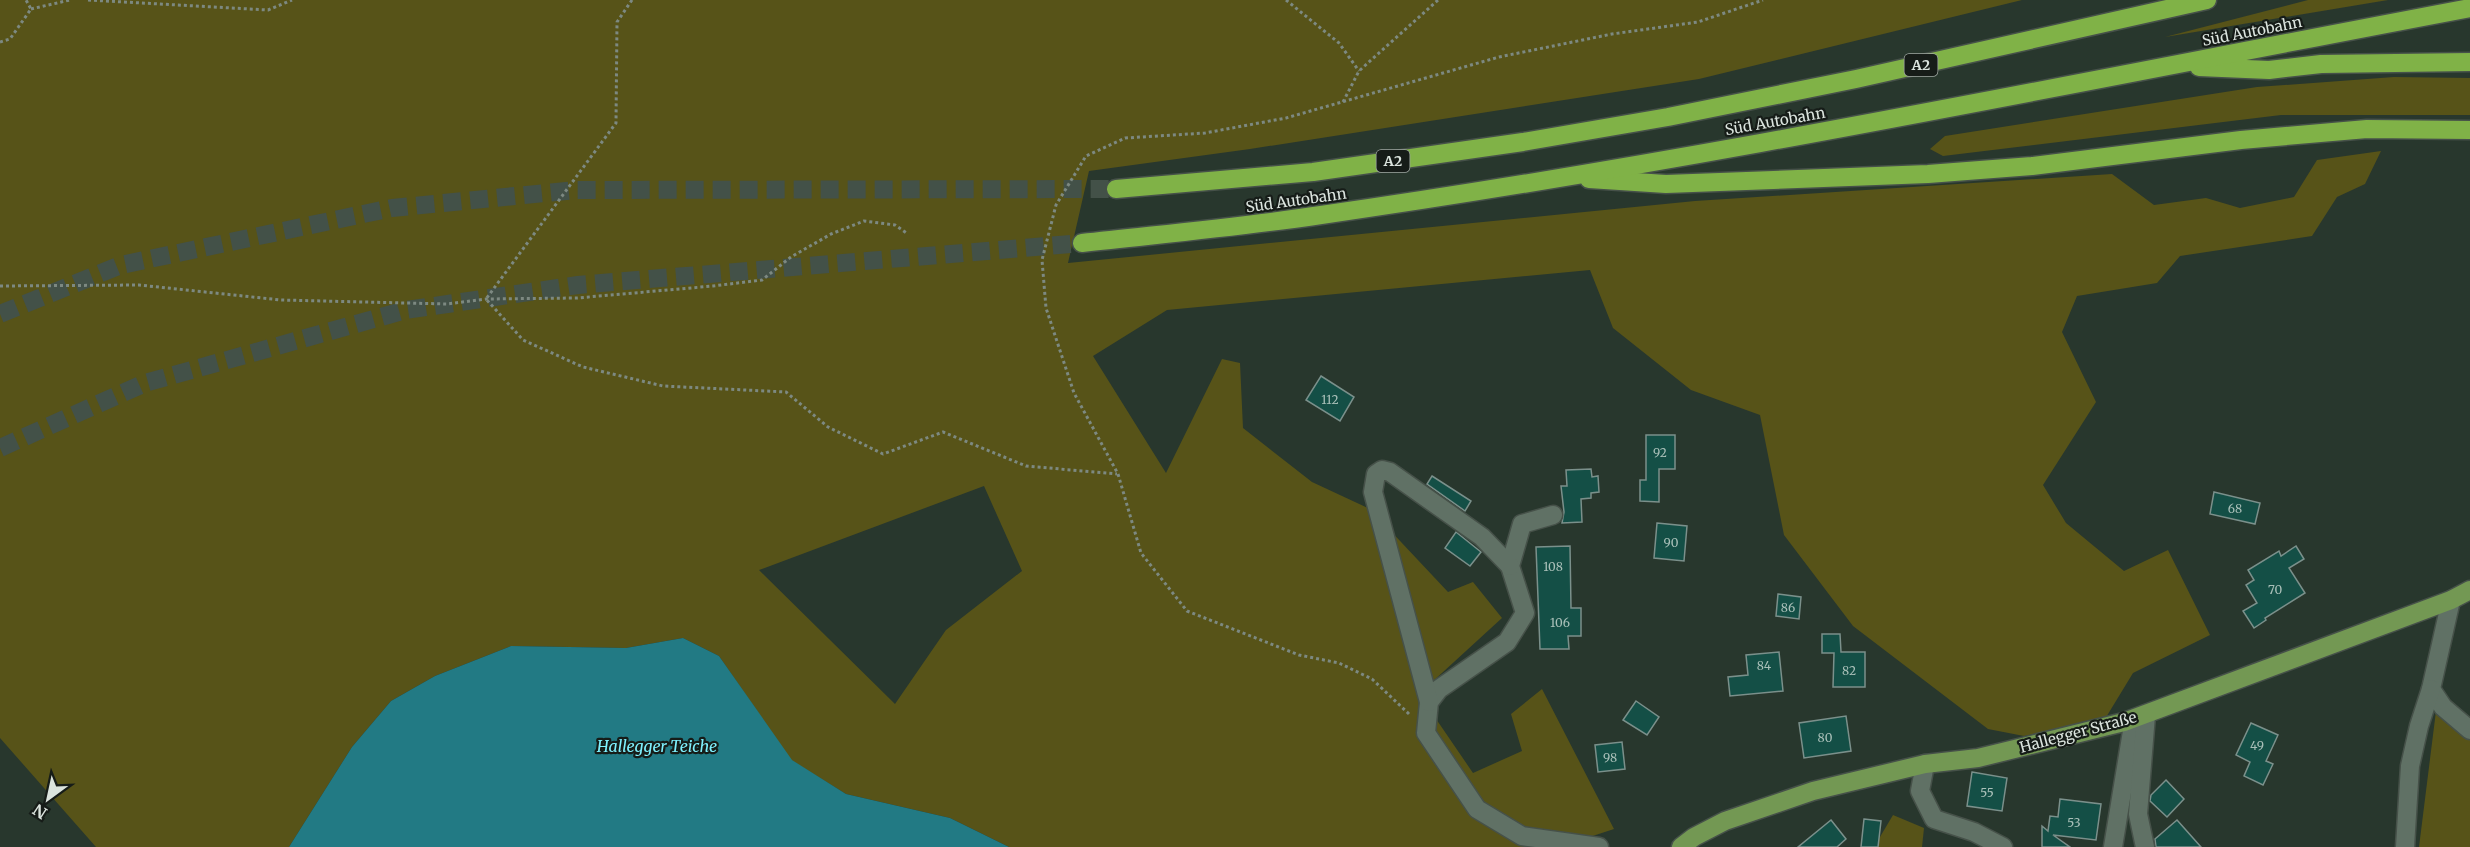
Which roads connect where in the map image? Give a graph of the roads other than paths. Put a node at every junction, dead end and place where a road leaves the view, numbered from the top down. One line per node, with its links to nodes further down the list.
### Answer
1 (2193, 0): 4 (highway)
2 (2207, 0): 4 (highway, Süd Autobahn / A2)
3 (2470, 8): 6 (highway, Süd Autobahn)
4 (2173, 9): 9 (highway, Süd Autobahn / A2)
5 (2470, 62): 6 (highway)
6 (2167, 66): 8 (highway, Süd Autobahn)
7 (2470, 130): 8 (highway)
8 (1561, 178): 10 (highway, Süd Autobahn)
9 (1116, 189)
10 (1082, 243)
11 (1553, 515): 12 (street)
12 (1510, 566): 16 (street); 16 (street)
13 (2470, 590): 14 (main road, Hallegger Straße)
14 (2451, 600): 15 (street); 17 (main road, Hallegger Straße)
15 (2431, 689): 18 (street); 25 (street)
16 (1429, 702): 20 (street)
17 (2140, 717): 19 (main road, Hallegger Straße); 23 (street); 24 (street)
18 (2470, 730)
19 (1926, 764): 21 (main road, Hallegger Straße); 22 (street)
20 (1599, 847)
21 (1681, 847)
22 (2003, 847)
23 (2113, 847)
24 (2145, 847)
25 (2405, 847)

